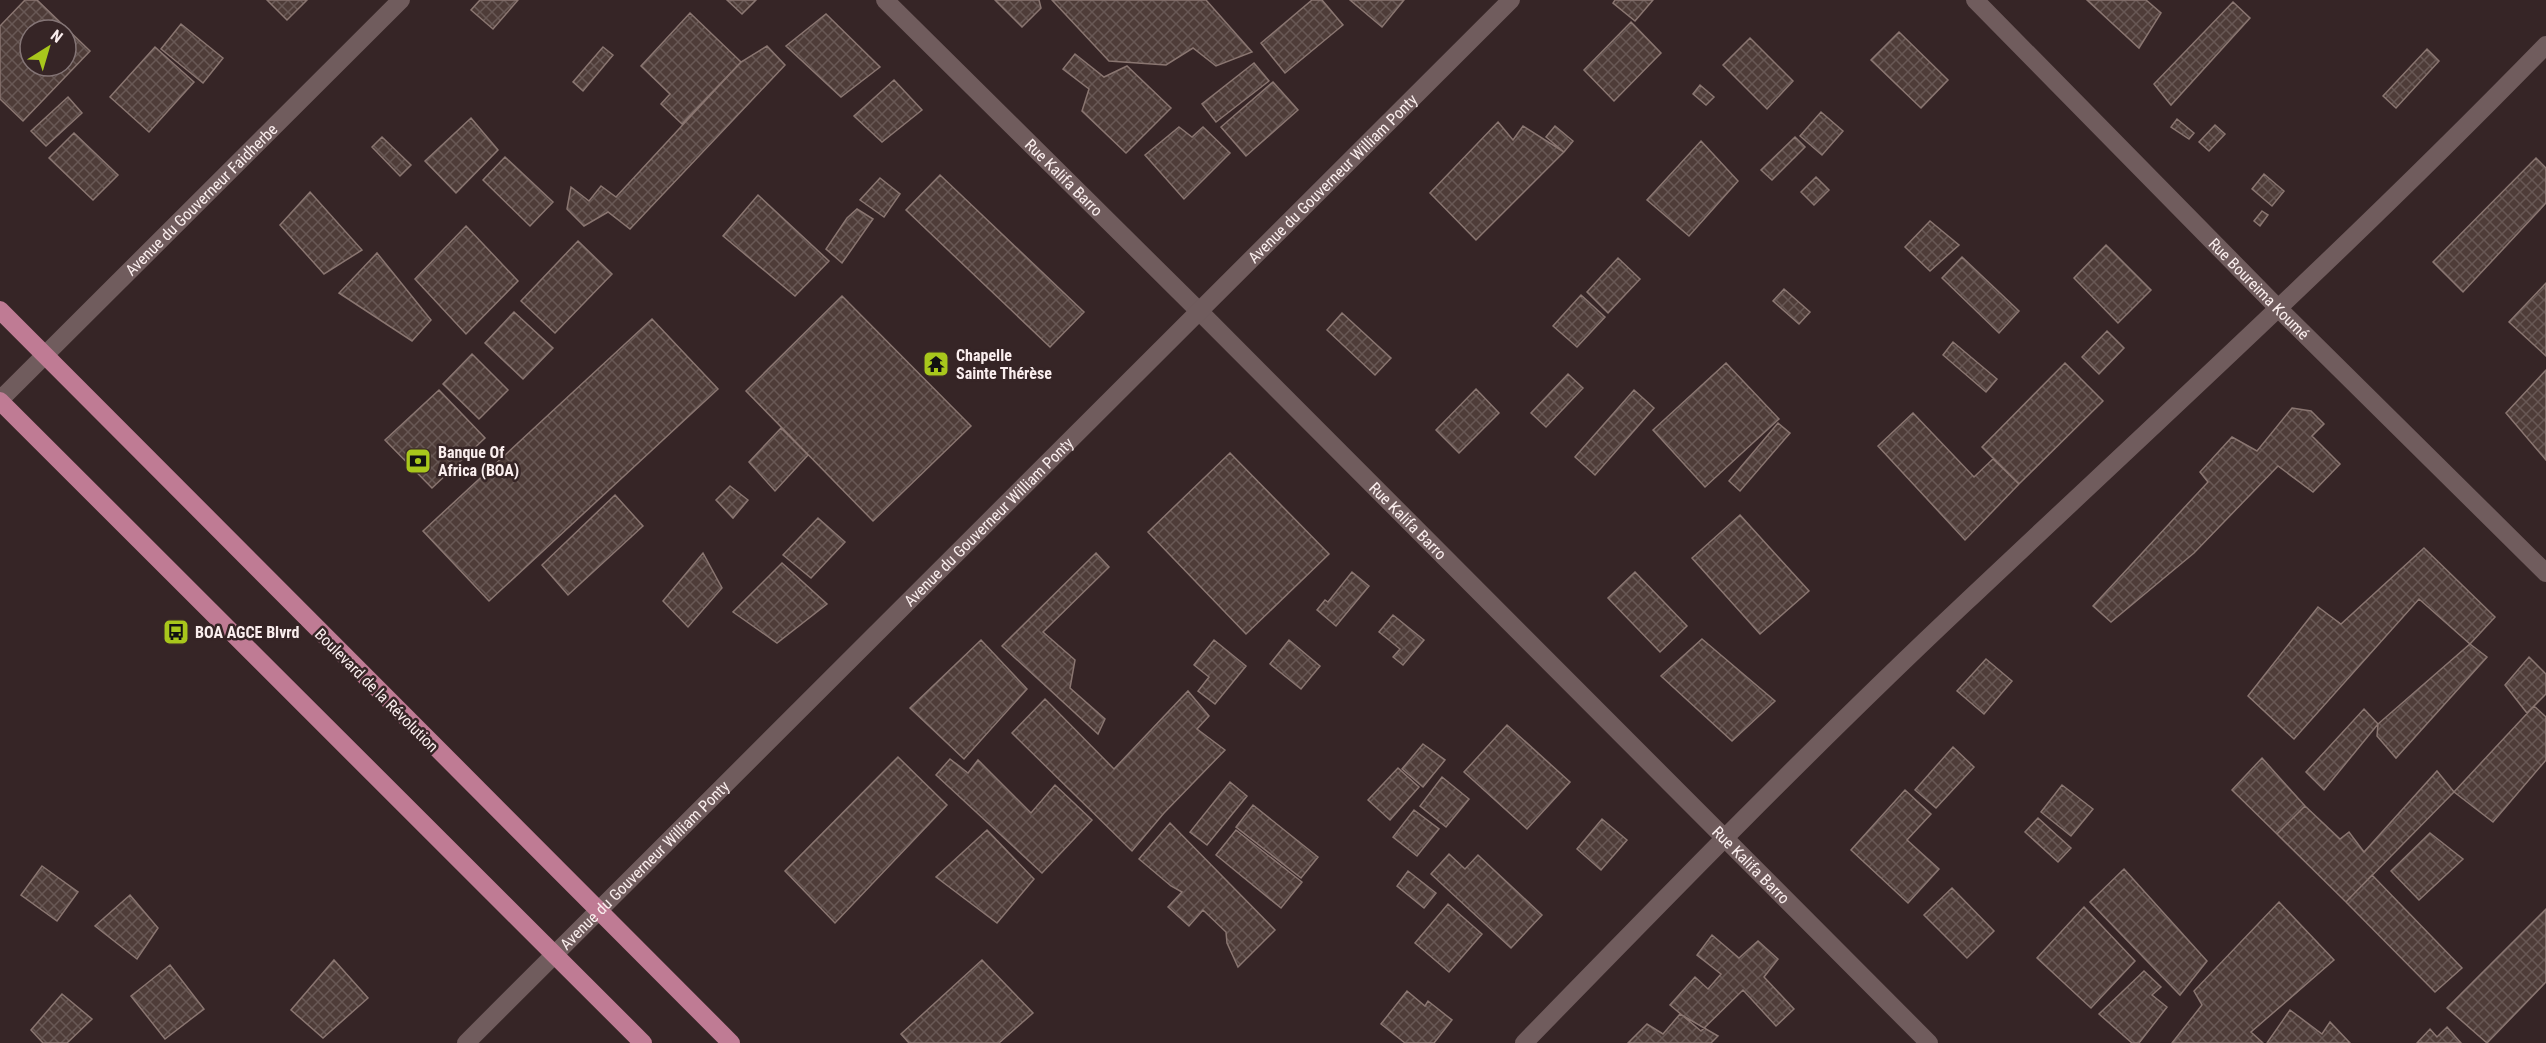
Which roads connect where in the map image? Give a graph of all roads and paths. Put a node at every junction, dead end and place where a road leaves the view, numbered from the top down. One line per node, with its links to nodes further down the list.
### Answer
1 (401, 0): 9 (street, Avenue du Gouverneur Faidherbe)
2 (885, 0): 8 (street, Rue Kalifa Barro)
3 (1511, 0): 8 (street, Avenue du Gouverneur William Ponty)
4 (1975, 0): 6 (street, Rue Boureima Koumé)
5 (2546, 45): 6 (street)
6 (2279, 309): 11 (street, Rue Boureima Koumé); 12 (street)
7 (0, 310): 9 (main road, Boulevard de la Révolution)
8 (1199, 311): 12 (street, Rue Kalifa Barro); 13 (street, Avenue du Gouverneur William Ponty)
9 (45, 354): 10 (street, Avenue du Gouverneur Faidherbe); 13 (main road, Boulevard de la Révolution)
10 (0, 400): 14 (main road)
11 (2546, 573)
12 (1724, 838): 18 (street); 19 (street, Rue Kalifa Barro)
13 (597, 911): 14 (street, Avenue du Gouverneur William Ponty); 17 (main road, Boulevard de la Révolution)
14 (554, 956): 15 (street, Avenue du Gouverneur William Ponty); 16 (main road)
15 (466, 1043)
16 (643, 1043)
17 (731, 1043)
18 (1524, 1043)
19 (1929, 1043)

